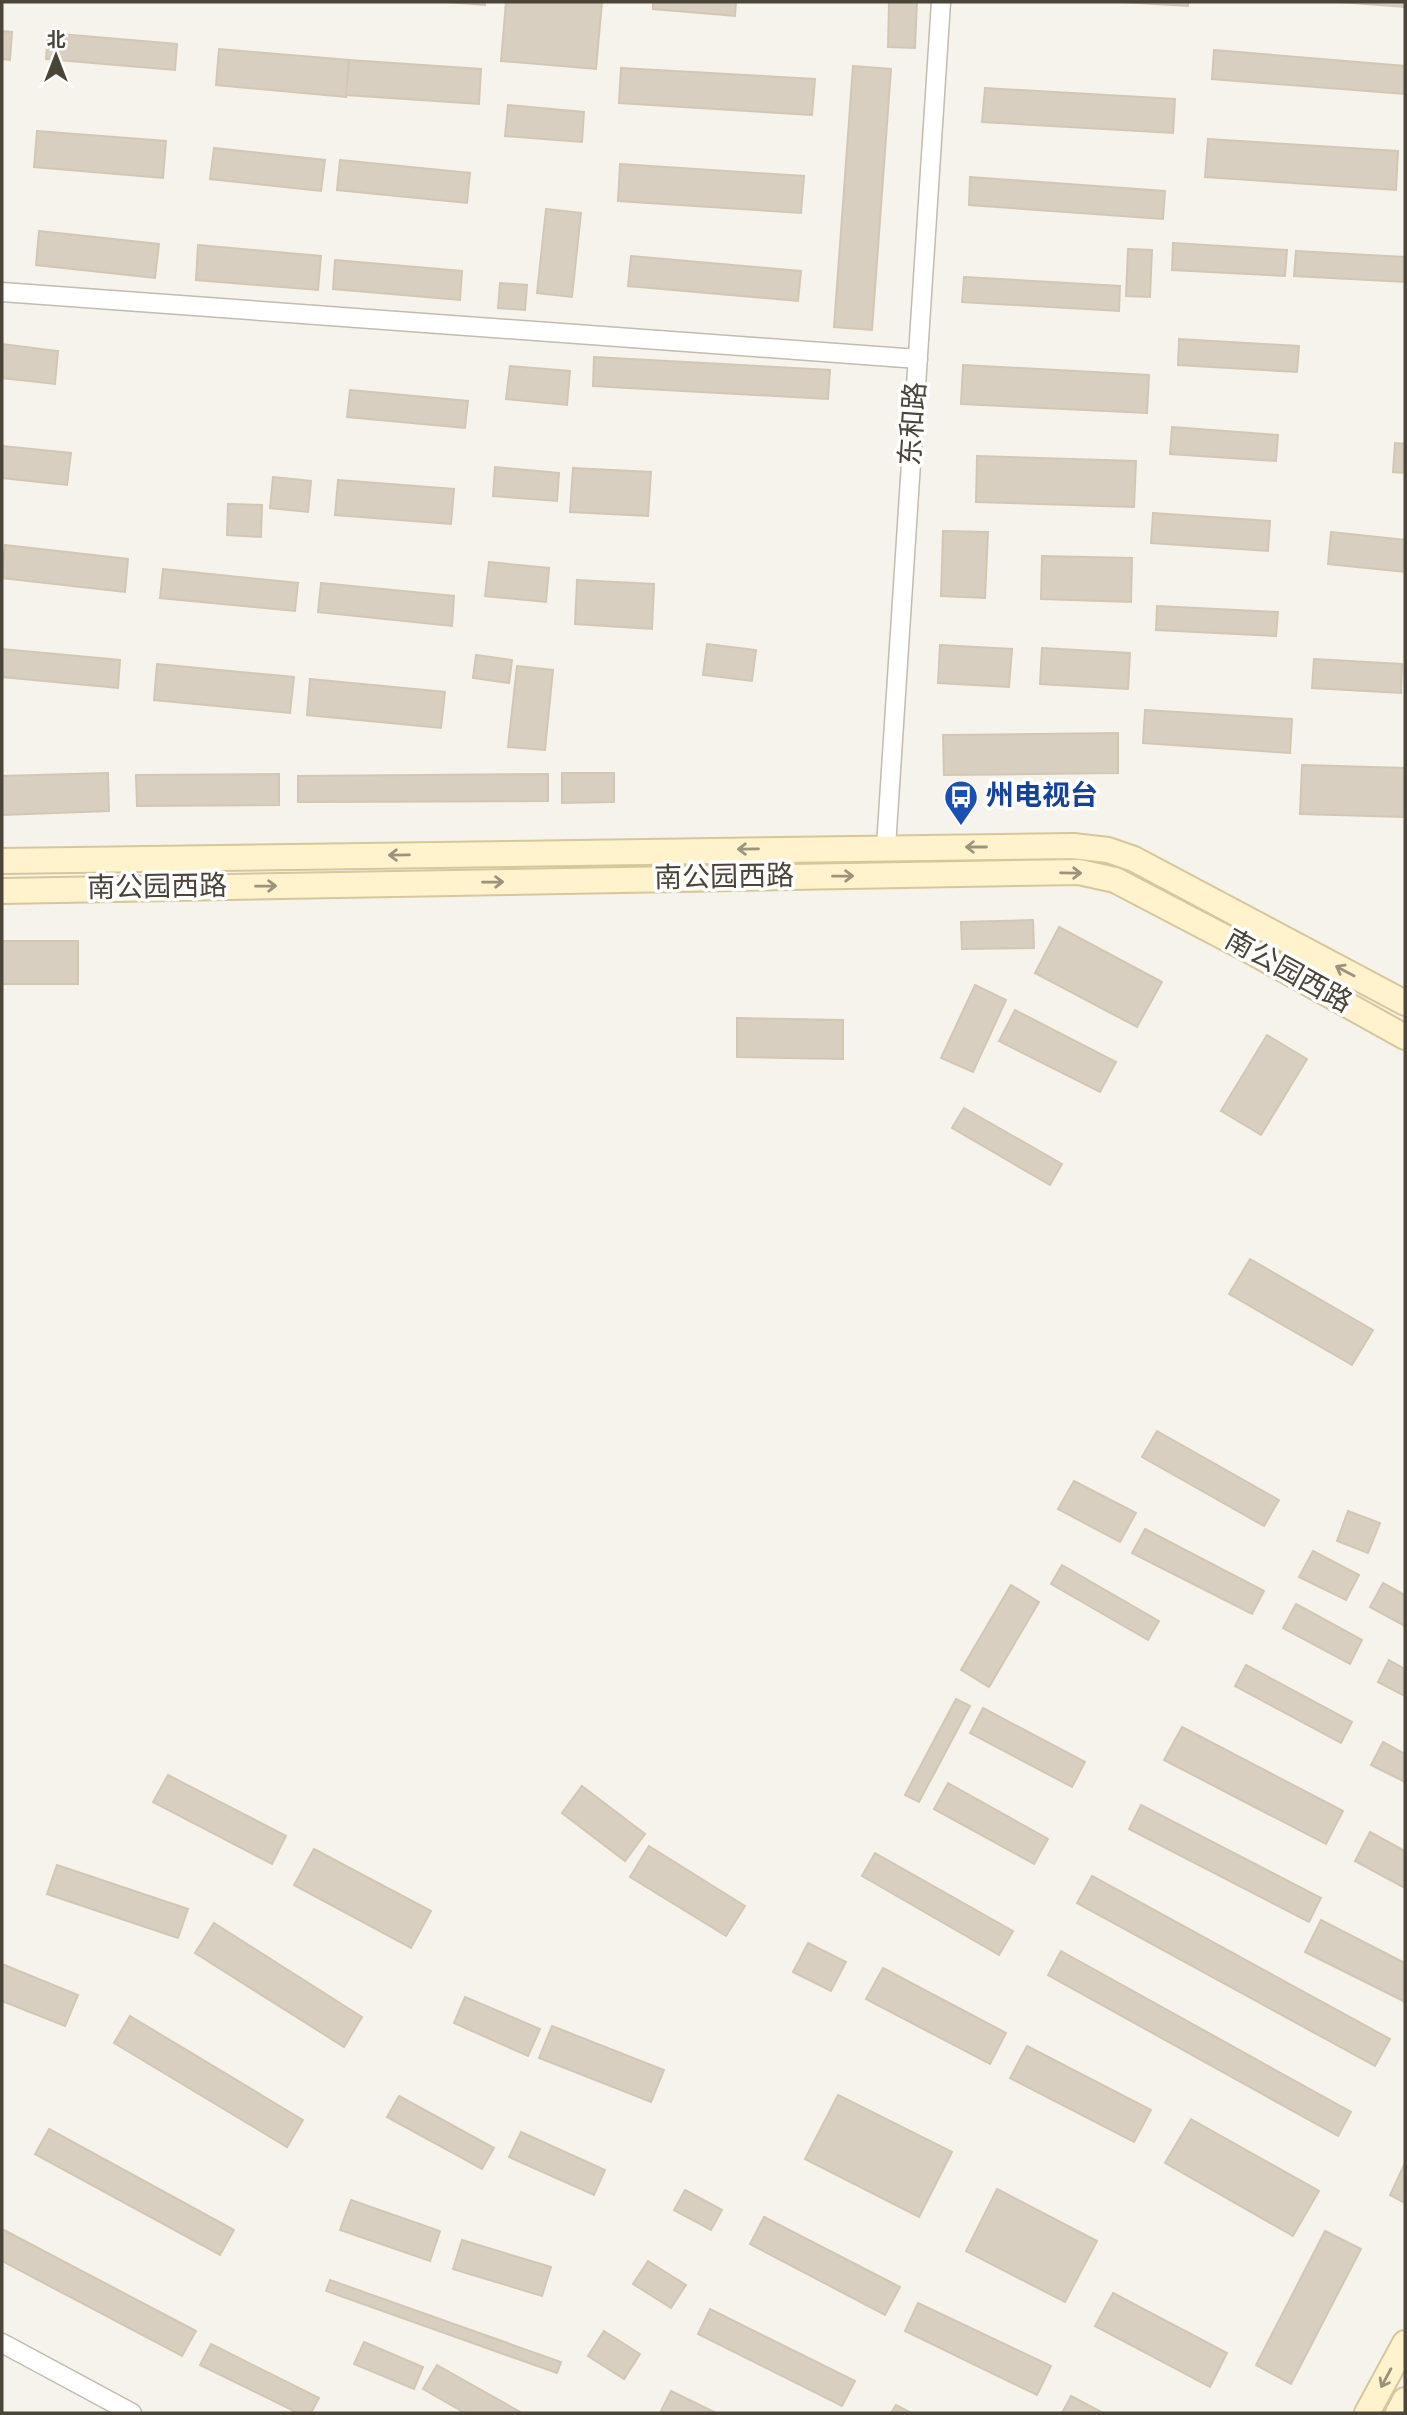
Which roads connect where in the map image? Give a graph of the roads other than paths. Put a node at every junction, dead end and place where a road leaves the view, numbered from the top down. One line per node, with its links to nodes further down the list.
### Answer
1 (941, 2): 3 (street, 东和路)
2 (2, 292): 3 (street)
3 (918, 359): 4 (street, 东和路)
4 (886, 847): 5 (main road, 南公园西路, one-way to 5); 7 (main road, 南公园西路, one-way to 4)
5 (2, 861)
6 (2, 891): 8 (main road, 南公园西路, one-way to 8)
7 (1405, 1003)
8 (1405, 1037)
9 (2, 2343): 12 (street)
10 (1405, 2343): 13 (main road, one-way to 13)
11 (1405, 2400): 14 (main road)
12 (132, 2413)
13 (1367, 2413)
14 (1398, 2413)

